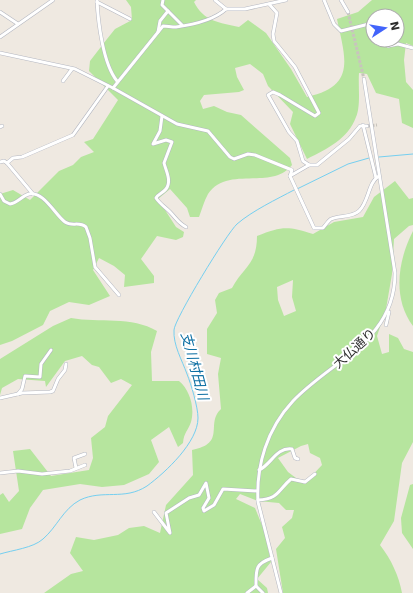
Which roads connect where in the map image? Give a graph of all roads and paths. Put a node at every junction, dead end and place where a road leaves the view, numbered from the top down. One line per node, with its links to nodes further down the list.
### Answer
1 (52, 0): 16 (street)
2 (164, 0): 10 (street)
3 (215, 0): 9 (street)
4 (286, 0): 8 (street)
5 (324, 0): 17 (street)
6 (341, 0): 12 (street)
7 (97, 1): 13 (street); 27 (street)
8 (269, 4): 9 (street); 33 (street)
9 (226, 9): 19 (street)
10 (168, 11): 14 (street); 15 (street)
11 (0, 12): 16 (street)
12 (348, 12)
13 (130, 19)
14 (177, 19): 19 (street); 20 (street)
15 (160, 20): 18 (street); 21 (street)
16 (18, 24): 22 (street)
17 (365, 24)
18 (165, 25): 20 (street); 21 (street)
19 (182, 25): 20 (street)
20 (170, 26)
21 (158, 32): 27 (street)
22 (0, 36)
23 (0, 53): 24 (street)
24 (72, 69): 26 (street); 28 (street)
25 (364, 79): 35 (street, 大仏通り)
26 (64, 81)
27 (117, 81): 29 (street)
28 (108, 86): 29 (street); 32 (street)
29 (112, 88): 30 (street)
30 (162, 116): 34 (street); 38 (street)
31 (0, 162): 32 (street)
32 (6, 163): 37 (street)
33 (309, 165): 34 (street); 35 (street)
34 (290, 176): 35 (street)
35 (378, 177): 40 (street, 大仏通り)
36 (0, 194): 37 (street)
37 (34, 194): 39 (street)
38 (186, 227)
39 (119, 295)
40 (388, 310): 41 (street); 50 (street, 大仏通り)
41 (386, 325)
42 (51, 350): 44 (street)
43 (66, 364): 44 (street)
44 (18, 394): 45 (street)
45 (0, 398)
46 (85, 454): 49 (street)
47 (298, 459): 50 (street)
48 (86, 465): 49 (street)
49 (76, 468): 51 (street)
50 (259, 470): 53 (street, 大仏通り)
51 (0, 473)
52 (315, 474): 54 (street)
53 (257, 491): 54 (street, 大仏通り); 55 (street)
54 (258, 500): 56 (street, 大仏通り)
55 (154, 512)
56 (272, 558): 57 (street); 60 (street, 大仏通り)
57 (256, 586): 58 (street); 59 (street)
58 (248, 593)
59 (263, 593)
60 (281, 593)

